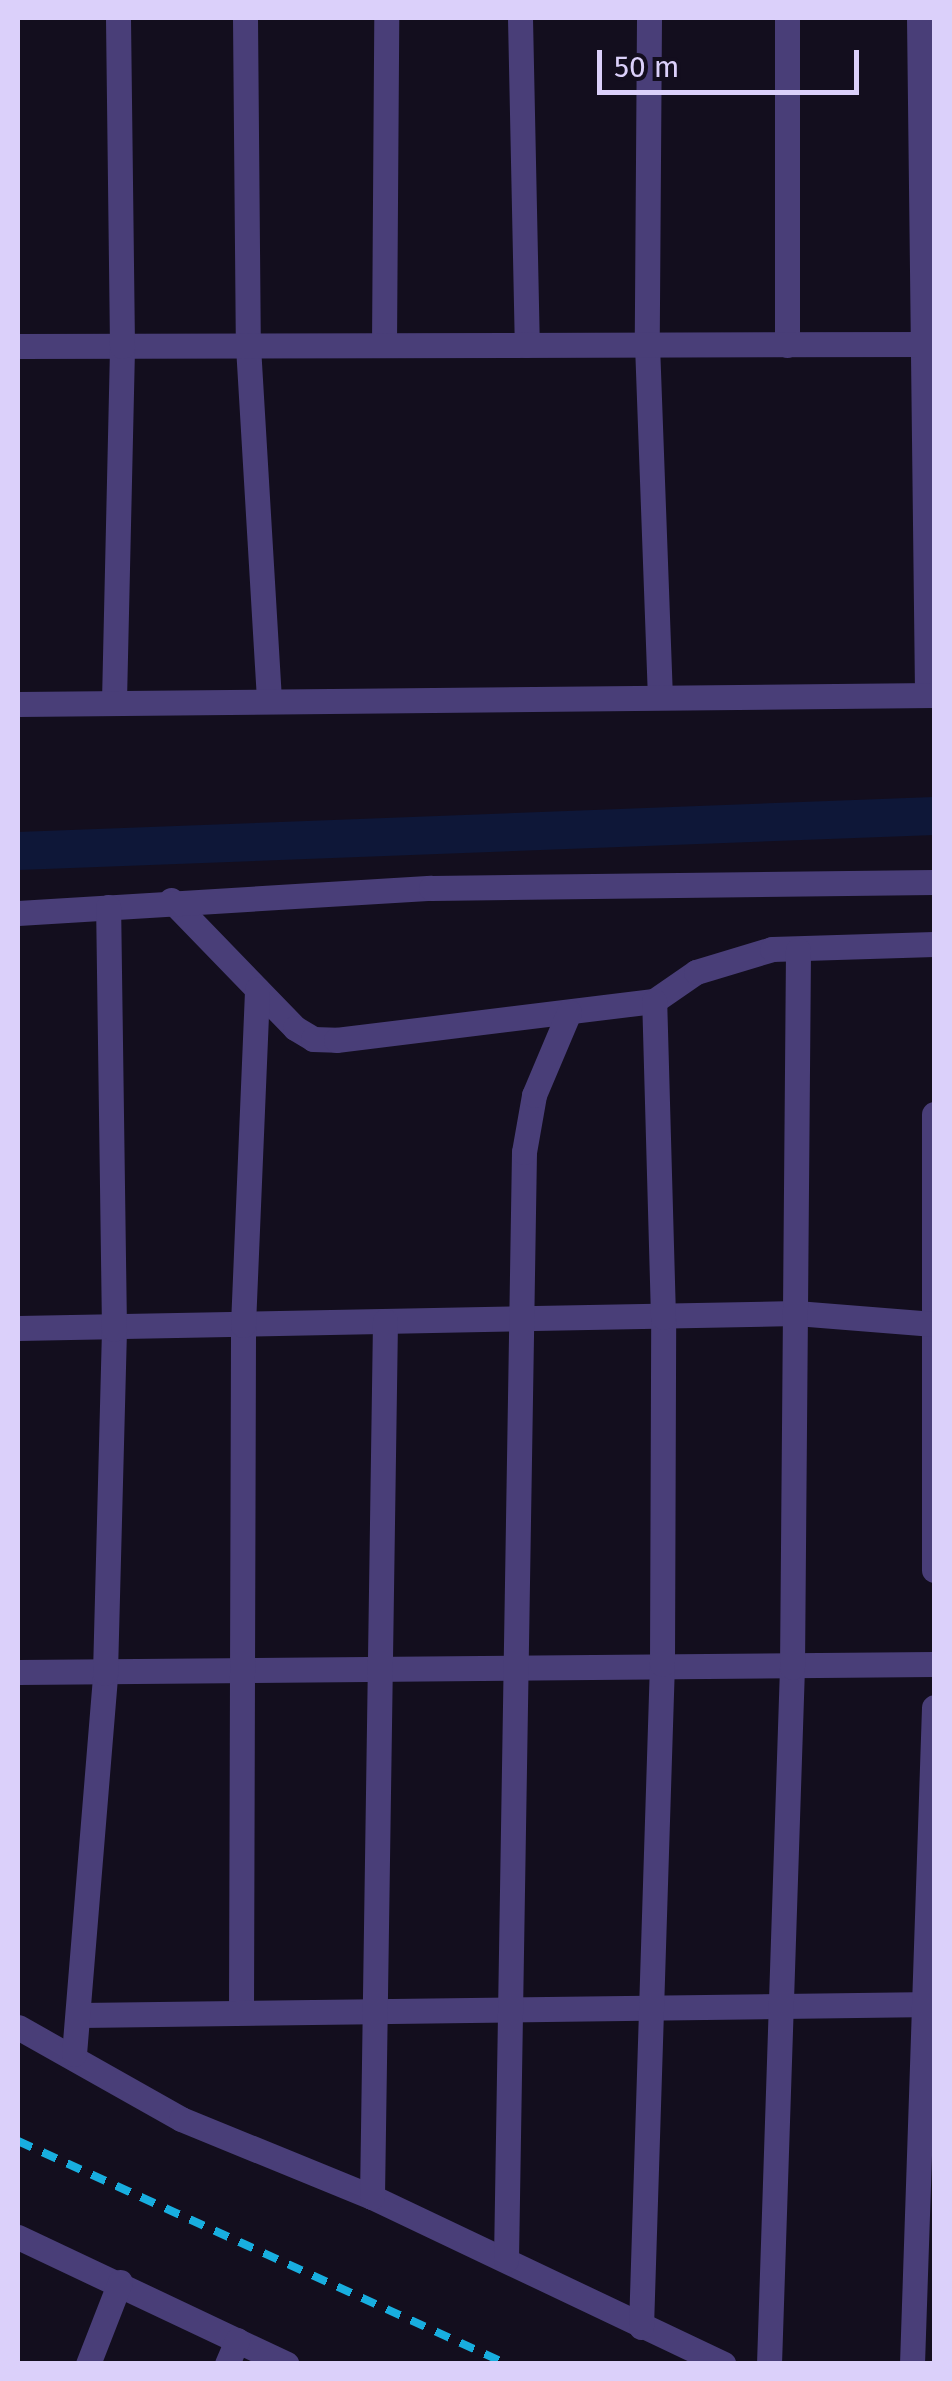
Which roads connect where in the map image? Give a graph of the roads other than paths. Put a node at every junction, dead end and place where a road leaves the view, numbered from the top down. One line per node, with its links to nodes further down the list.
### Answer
1 (118, 18): 14 (street)
2 (246, 18): 15 (street)
3 (386, 18): 10 (street)
4 (520, 18): 11 (street)
5 (649, 18): 8 (street)
6 (787, 18): 12 (street)
7 (919, 18): 9 (street)
8 (647, 344): 11 (street); 12 (street); 17 (street)
9 (928, 344): 12 (street); 16 (street)
10 (384, 345): 11 (street); 15 (street)
11 (528, 345)
12 (787, 345)
13 (18, 346): 14 (street)
14 (122, 346): 15 (street); 19 (street)
15 (248, 346): 18 (street)
16 (931, 694): 17 (street)
17 (660, 697): 18 (street)
18 (269, 700): 19 (street)
19 (114, 701): 20 (street)
20 (18, 704)
21 (934, 882): 22 (street)
22 (171, 900): 23 (street); 27 (street)
23 (108, 907): 24 (street); 38 (street)
24 (18, 913)
25 (934, 944): 26 (street)
26 (798, 950): 28 (street); 31 (street)
27 (258, 989): 29 (street); 36 (street)
28 (654, 1001): 29 (street); 32 (street)
29 (569, 1012): 34 (street)
30 (934, 1114): 35 (street)
31 (796, 1313): 32 (street); 35 (street); 44 (street)
32 (664, 1316): 34 (street); 42 (street)
33 (385, 1321): 34 (street); 36 (street); 41 (street)
34 (518, 1322): 40 (street)
35 (933, 1324): 39 (street)
36 (243, 1325): 38 (street); 45 (street)
37 (18, 1328): 38 (street)
38 (114, 1329): 47 (street)
39 (934, 1570)
40 (514, 1663): 41 (street); 42 (street); 53 (street)
41 (382, 1664): 45 (street); 52 (street)
42 (662, 1664): 44 (street); 50 (street)
43 (934, 1664): 44 (street)
44 (792, 1667): 51 (street)
45 (242, 1670): 47 (street); 54 (street)
46 (18, 1672): 47 (street)
47 (105, 1673): 55 (street)
48 (934, 1706): 49 (street)
49 (930, 2004): 51 (street); 68 (street)
50 (656, 2006): 51 (street); 53 (street); 62 (street)
51 (784, 2006): 67 (street)
52 (378, 2010): 53 (street); 54 (street); 58 (street)
53 (512, 2010): 60 (street)
54 (241, 2012): 55 (street)
55 (80, 2015): 57 (street)
56 (18, 2027): 57 (street)
57 (74, 2054): 58 (street)
58 (372, 2197): 60 (street)
59 (18, 2237): 61 (street)
60 (506, 2260): 62 (street)
61 (120, 2282): 63 (street); 64 (street)
62 (641, 2327): 66 (street)
63 (232, 2352): 65 (street)
64 (88, 2364)
65 (287, 2364)
66 (723, 2364)
67 (769, 2364)
68 (912, 2364)

